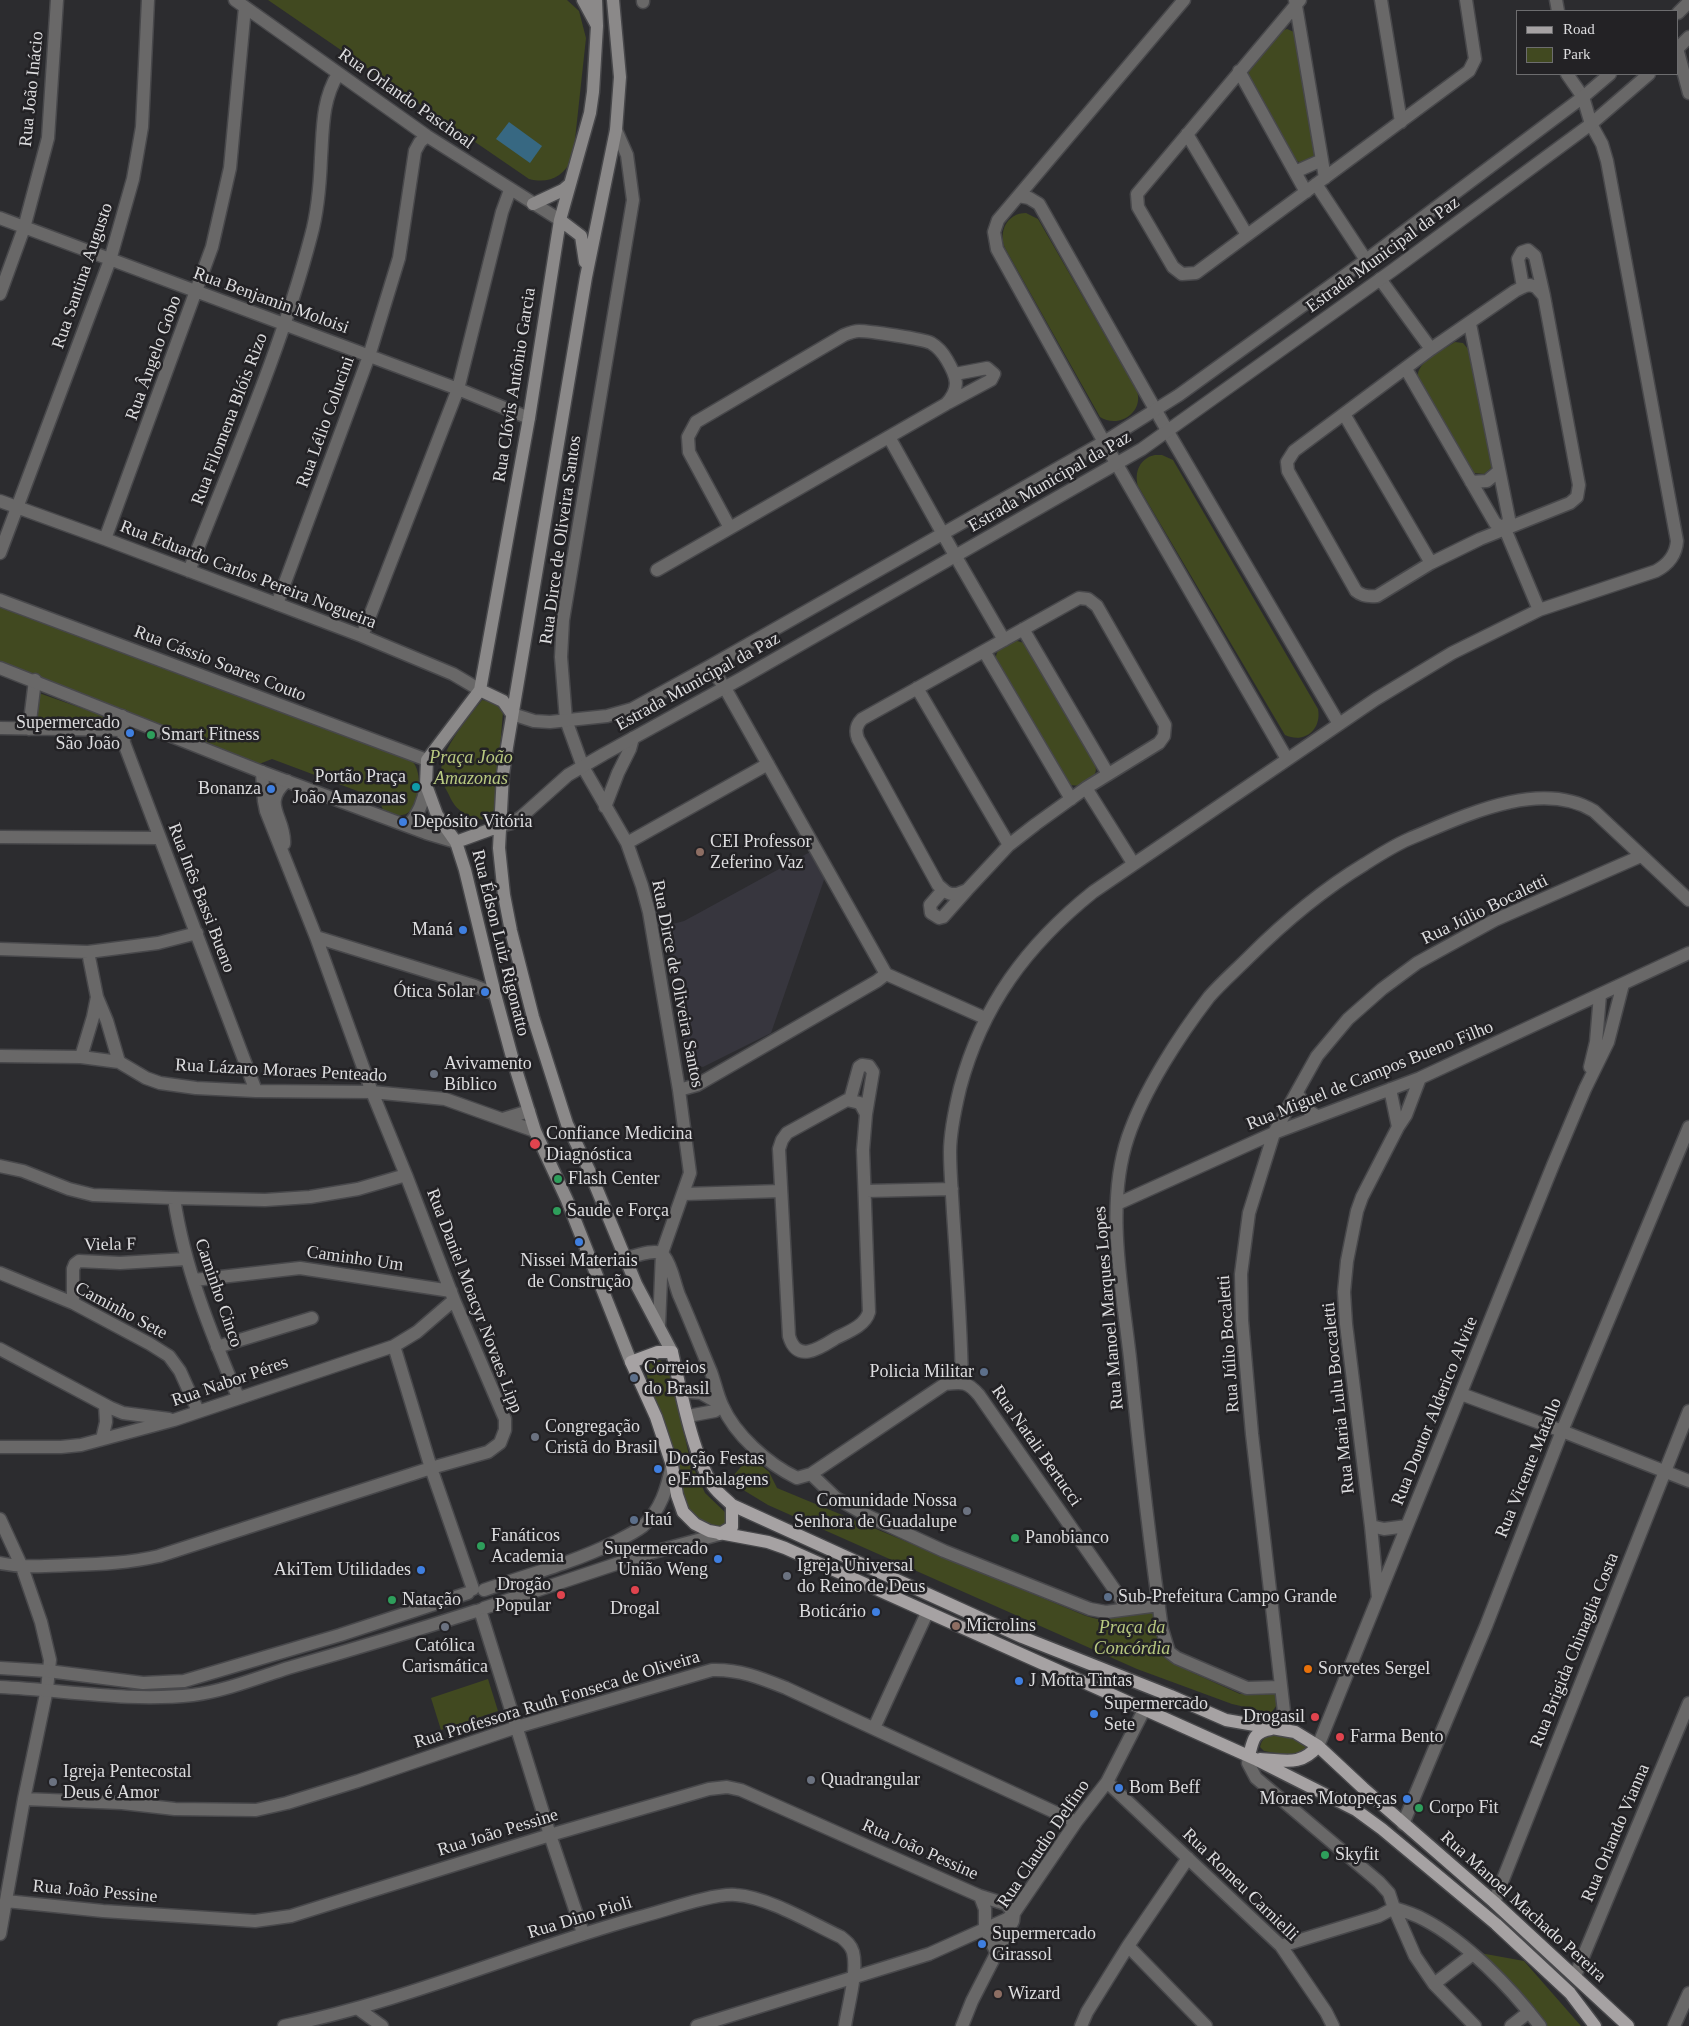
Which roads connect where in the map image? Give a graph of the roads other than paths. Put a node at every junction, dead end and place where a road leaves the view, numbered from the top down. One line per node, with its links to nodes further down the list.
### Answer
1 (57, 0): 38 (street, Rua João Inácio)
2 (148, 0): 40 (street, Rua Santina Augusto)
3 (583, 0): 13 (main road)
4 (596, 0): 13 (main road, Rua Clóvis Antônio Garcia)
5 (613, 0): 26 (main road)
6 (1184, 0): 34 (street)
7 (1381, 0): 24 (street)
8 (1466, 0): 24 (street)
9 (1297, 1): 17 (street); 29 (street)
10 (1689, 2): 12 (street)
11 (240, 3): 18 (street, Rua Orlando Paschoal); 45 (street, Rua Ângelo Gobo)
12 (1679, 12)
13 (598, 26): 31 (main road, Rua Clóvis Antônio Garcia)
14 (1689, 37): 15 (street)
15 (1679, 49)
16 (1679, 54): 22 (street)
17 (1239, 71): 27 (street); 30 (street)
18 (338, 74): 28 (street, Rua Orlando Paschoal); 49 (street, Rua Filomena Blóis Rizo)
19 (1568, 75): 23 (street)
20 (1609, 75): 23 (street, Estrada Municipal da Paz)
21 (1648, 75): 25 (street, Estrada Municipal da Paz)
22 (1689, 93)
23 (1583, 97): 25 (street); 41 (street, Estrada Municipal da Paz)
24 (1401, 122): 32 (street)
25 (1591, 124): 43 (street, Estrada Municipal da Paz); 78 (street)
26 (616, 130): 42 (main road); 91 (street, Rua Dirce de Oliveira Santos)
27 (1187, 134): 39 (street); 39 (street)
28 (427, 136): 33 (street, Rua Orlando Paschoal); 51 (street, Rua Lélio Colucini)
29 (1322, 160): 30 (street); 32 (street)
30 (1295, 172): 32 (street)
31 (570, 184): 35 (main road); 37 (main road, Rua Clóvis Antônio Garcia)
32 (1316, 185): 39 (street); 41 (street)
33 (510, 190): 35 (street, Rua Orlando Paschoal); 54 (street)
34 (1019, 196): 56 (street); 61 (street)
35 (533, 204): 37 (street, Rua Orlando Paschoal)
36 (0, 218): 38 (street, Rua Benjamin Moloisi)
37 (560, 220): 42 (main road); 58 (main road, Rua Clóvis Antônio Garcia)
38 (24, 228): 40 (street, Rua Benjamin Moloisi); 46 (street, Rua João Inácio)
39 (1246, 235)
40 (110, 260): 45 (street, Rua Benjamin Moloisi); 66 (street, Rua Santina Augusto)
41 (1366, 260): 43 (street); 56 (street, Estrada Municipal da Paz)
42 (586, 276): 89 (main road)
43 (1380, 278): 50 (street); 59 (street, Estrada Municipal da Paz)
44 (1523, 287): 47 (street); 47 (street); 48 (street)
45 (196, 292): 49 (street, Rua Benjamin Moloisi); 70 (street, Rua Ângelo Gobo)
46 (0, 294)
47 (1544, 296): 68 (street)
48 (1470, 324): 50 (street); 63 (street)
49 (285, 325): 51 (street, Rua Benjamin Moloisi); 74 (street, Rua Filomena Blóis Rizo)
50 (1430, 349): 52 (street)
51 (369, 356): 54 (street, Rua Benjamin Moloisi); 77 (street, Rua Lélio Colucini)
52 (1406, 368): 57 (street); 64 (street)
53 (955, 374): 55 (street); 55 (street); 67 (street)
54 (458, 389): 58 (street, Rua Benjamin Moloisi); 80 (street)
55 (946, 404): 60 (street)
56 (1156, 410): 59 (street); 61 (street, Estrada Municipal da Paz)
57 (1344, 414): 73 (street); 73 (street)
58 (528, 418): 88 (main road, Rua Clóvis Antônio Garcia)
59 (1168, 432): 62 (street, Estrada Municipal da Paz); 92 (street)
60 (889, 437): 67 (street); 69 (street)
61 (1104, 442): 62 (street); 69 (street, Estrada Municipal da Paz)
62 (1118, 465): 72 (street, Estrada Municipal da Paz); 97 (street)
63 (1499, 471): 64 (street); 68 (street)
64 (1471, 482): 68 (street)
65 (0, 501): 66 (street, Rua Eduardo Carlos Pereira Nogueira)
66 (17, 508): 70 (street, Rua Eduardo Carlos Pereira Nogueira); 71 (street, Rua Santina Augusto)
67 (730, 528): 75 (street)
68 (1505, 529): 73 (street); 78 (street)
69 (943, 534): 72 (street); 83 (street, Estrada Municipal da Paz)
70 (105, 539): 74 (street, Rua Eduardo Carlos Pereira Nogueira)
71 (0, 553)
72 (956, 557): 81 (street); 86 (street, Estrada Municipal da Paz)
73 (1431, 563)
74 (189, 570): 77 (street, Rua Eduardo Carlos Pereira Nogueira)
75 (657, 570)
76 (0, 600): 98 (street, Rua Cássio Soares Couto)
77 (277, 604): 80 (street, Rua Eduardo Carlos Pereira Nogueira)
78 (1539, 610): 92 (street)
79 (1024, 629): 81 (street); 102 (street); 102 (street)
80 (362, 636): 88 (street, Rua Eduardo Carlos Pereira Nogueira)
81 (1004, 640): 82 (street)
82 (984, 651): 87 (street); 106 (street)
83 (710, 666): 86 (street); 91 (street, Estrada Municipal da Paz)
84 (0, 668): 85 (street)
85 (34, 680): 90 (street); 94 (street)
86 (725, 688): 96 (street, Estrada Municipal da Paz); 99 (street)
87 (916, 688): 114 (street); 118 (street)
88 (480, 690): 89 (main road); 98 (main road, Rua Clóvis Antônio Garcia)
89 (512, 714): 91 (street, Estrada Municipal da Paz); 109 (main road, Rua Manoel Machado Pereira)
90 (122, 716): 95 (street, Rua Inês Bassi Bueno); 101 (street)
91 (566, 720): 100 (street, Rua Dirce de Oliveira Santos)
92 (1339, 724): 97 (street)
93 (0, 728): 94 (street)
94 (29, 729): 95 (street)
95 (123, 730): 111 (street, Rua Inês Bassi Bueno)
96 (633, 738): 100 (street, Estrada Municipal da Paz); 107 (street)
97 (1287, 759): 117 (street)
98 (427, 760): 104 (main road)
99 (768, 764): 113 (street); 126 (street)
100 (583, 767): 107 (street, Rua Dirce de Oliveira Santos); 109 (street, Estrada Municipal da Paz)
101 (262, 772): 103 (street); 115 (street, Rua Daniel Moacyr Novaes Lipp)
102 (1108, 774): 105 (street)
103 (287, 781): 108 (street); 115 (street, Rua Daniel Moacyr Novaes Lipp)
104 (426, 785): 108 (street); 112 (main road, Rua Édson Luiz Rigonatto)
105 (1086, 788): 106 (street); 117 (street)
106 (1071, 799): 114 (street)
107 (605, 807): 113 (street, Rua Dirce de Oliveira Santos)
108 (408, 826): 112 (street)
109 (500, 826): 112 (main road); 162 (main road, Rua Manoel Machado Pereira)
110 (0, 837): 111 (street)
111 (159, 838): 121 (street, Rua Inês Bassi Bueno)
112 (456, 842): 127 (main road, Rua Édson Luiz Rigonatto)
113 (627, 843): 140 (street, Rua Dirce de Oliveira Santos)
114 (1009, 845): 119 (street)
115 (283, 854): 122 (street, Rua Daniel Moacyr Novaes Lipp)
116 (1641, 856): 120 (street); 143 (street, Rua Júlio Bocaletti); 160 (street, Rua Manoel Marques Lopes)
117 (1133, 864): 133 (street)
118 (943, 890): 119 (street); 119 (street)
119 (967, 890)
120 (1689, 900)
121 (197, 933): 124 (street); 141 (street, Rua Inês Bassi Bueno)
122 (316, 938): 129 (street); 142 (street, Rua Daniel Moacyr Novaes Lipp)
123 (0, 949): 124 (street)
124 (88, 952): 132 (street)
125 (1689, 953): 128 (street, Rua Miguel de Campos Bueno Filho)
126 (886, 974): 133 (street); 140 (street)
127 (491, 978): 129 (street); 130 (main road, Rua Édson Luiz Rigonatto)
128 (1623, 984): 131 (street, Rua Miguel de Campos Bueno Filho); 139 (street, Rua Doutor Alderico Alvite)
129 (475, 986): 130 (street)
130 (495, 994): 145 (main road, Rua Édson Luiz Rigonatto)
131 (1600, 996): 137 (street, Rua Miguel de Campos Bueno Filho); 139 (street, Rua Doutor Alderico Alvite)
132 (97, 997): 135 (street); 136 (street)
133 (985, 1018): 155 (street)
134 (0, 1056): 135 (street, Rua Lázaro Moraes Penteado)
135 (81, 1057): 136 (street, Rua Lázaro Moraes Penteado)
136 (119, 1062): 141 (street, Rua Lázaro Moraes Penteado)
137 (1420, 1078): 138 (street, Rua Miguel de Campos Bueno Filho); 150 (street, Rua Maria Lulu Boccaletti)
138 (1390, 1089): 147 (street, Rua Miguel de Campos Bueno Filho); 150 (street)
139 (1585, 1089): 177 (street, Rua Doutor Alderico Alvite)
140 (679, 1090): 158 (street, Rua Dirce de Oliveira Santos)
141 (256, 1091): 142 (street, Rua Lázaro Moraes Penteado)
142 (372, 1092): 148 (street, Rua Lázaro Moraes Penteado); 154 (street, Rua Daniel Moacyr Novaes Lipp)
143 (1297, 1093): 147 (street); 152 (street, Rua Júlio Bocaletti)
144 (850, 1100): 146 (street); 146 (street); 156 (street)
145 (529, 1111): 148 (street); 151 (main road, Rua Édson Luiz Rigonatto)
146 (866, 1114): 157 (street)
147 (1317, 1116): 152 (street, Rua Miguel de Campos Bueno Filho)
148 (503, 1120): 151 (street, Rua Lázaro Moraes Penteado)
149 (1689, 1126): 185 (street, Rua Vicente Matallo)
150 (1398, 1127): 195 (street, Rua Maria Lulu Boccaletti)
151 (535, 1131): 174 (main road, Rua Édson Luiz Rigonatto)
152 (1274, 1133): 160 (street, Rua Miguel de Campos Bueno Filho); 211 (street, Rua Júlio Bocaletti)
153 (0, 1166): 159 (street)
154 (406, 1174): 159 (street); 166 (street, Rua Daniel Moacyr Novaes Lipp)
155 (952, 1189): 157 (street); 175 (street)
156 (781, 1191): 157 (street); 158 (street)
157 (866, 1191)
158 (684, 1194): 161 (street, Rua Dirce de Oliveira Santos)
159 (174, 1198): 163 (street, Caminho Cinco)
160 (1117, 1204): 204 (street, Rua Manoel Marques Lopes)
161 (662, 1253): 162 (street); 169 (street, Rua Dirce de Oliveira Santos); 180 (street)
162 (626, 1258): 169 (main road, Rua Manoel Machado Pereira)
163 (186, 1259): 165 (street, Caminho Cinco); 167 (street, Viela F)
164 (0, 1273): 167 (street, Caminho Sete)
165 (194, 1280): 166 (street, Caminho Um); 171 (street, Caminho Cinco)
166 (453, 1296): 170 (street, Rua Nabor Péres); 189 (street, Rua Daniel Moacyr Novaes Lipp)
167 (73, 1303): 181 (street, Caminho Sete)
168 (312, 1318): 171 (street)
169 (659, 1326): 173 (main road, Rua Manoel Machado Pereira)
170 (394, 1346): 178 (street, Rua Nabor Péres); 189 (street)
171 (217, 1347): 178 (street, Caminho Cinco)
172 (0, 1350): 179 (street)
173 (672, 1352): 174 (main road); 176 (main road, Rua Manoel Machado Pereira)
174 (631, 1362): 188 (main road, Rua Édson Luiz Rigonatto)
175 (962, 1382): 191 (street); 205 (street, Rua Natali Bertucci)
176 (681, 1391): 180 (street); 183 (main road, Rua Manoel Machado Pereira)
177 (1461, 1394): 185 (street); 196 (street, Rua Doutor Alderico Alvite)
178 (238, 1397): 181 (street, Rua Nabor Péres)
179 (105, 1405): 184 (street); 186 (street)
180 (722, 1405): 183 (street); 191 (street)
181 (198, 1411): 184 (street, Rua Nabor Péres)
182 (1689, 1411): 190 (street, Rua Brigida Chinaglia Costa)
183 (688, 1416): 193 (main road, Rua Manoel Machado Pereira)
184 (174, 1420): 186 (street, Rua Nabor Péres)
185 (1562, 1431): 190 (street); 224 (street, Rua Vicente Matallo)
186 (102, 1439): 187 (street, Rua Nabor Péres)
187 (0, 1447)
188 (672, 1465): 197 (main road, Rua Édson Luiz Rigonatto); 198 (street)
189 (431, 1468): 200 (street, Rua Daniel Moacyr Novaes Lipp); 202 (street)
190 (1664, 1471): 192 (street); 229 (street, Rua Brigida Chinaglia Costa)
191 (811, 1474): 205 (street)
192 (1689, 1481)
193 (732, 1505): 197 (main road); 213 (main road, Rua Manoel Machado Pereira)
194 (0, 1519): 200 (street)
195 (1371, 1526): 196 (street); 203 (street, Rua Maria Lulu Boccaletti)
196 (1406, 1526): 203 (street, Rua Doutor Alderico Alvite)
197 (720, 1534): 201 (street); 207 (main road, Rua Édson Luiz Rigonatto)
198 (590, 1554): 201 (street); 202 (street)
199 (0, 1564): 200 (street, Rua Daniel Moacyr Novaes Lipp)
200 (22, 1567): 209 (street)
201 (596, 1570): 206 (street)
202 (475, 1591): 206 (street); 206 (street); 209 (street)
203 (1378, 1600): 219 (street, Rua Doutor Alderico Alvite)
204 (1159, 1605): 205 (street); 211 (street, Rua Manoel Marques Lopes)
205 (1128, 1609)
206 (480, 1610): 212 (street); 216 (street)
207 (927, 1613): 215 (main road, Rua Édson Luiz Rigonatto); 217 (street)
208 (0, 1668): 209 (street)
209 (48, 1671): 212 (street)
210 (0, 1687): 212 (street)
211 (1280, 1688): 218 (street, Rua Júlio Bocaletti)
212 (46, 1689): 222 (street)
213 (1170, 1696): 215 (main road); 218 (main road, Rua Manoel Machado Pereira)
214 (1689, 1703): 240 (street, Rua Orlando Vianna)
215 (1144, 1710): 220 (main road, Rua Édson Luiz Rigonatto); 221 (street, Rua Claudio Delfino)
216 (517, 1727): 217 (street, Rua Professora Ruth Fonseca de Oliveira); 222 (street, Rua Professora Ruth Fonseca de Oliveira); 225 (street)
217 (874, 1728): 223 (street, Rua Professora Ruth Fonseca de Oliveira)
218 (1280, 1729): 219 (main road, Rua Manoel Machado Pereira); 220 (main road)
219 (1318, 1746): 220 (main road); 224 (main road, Rua Manoel Machado Pereira)
220 (1252, 1757): 230 (street); 257 (main road, Rua Manoel Machado Pereira)
221 (1108, 1782): 223 (street, Rua Claudio Delfino); 226 (street, Rua Romeu Carnielli)
222 (24, 1799): 228 (street)
223 (1076, 1822): 231 (street, Rua Claudio Delfino)
224 (1403, 1824): 229 (main road, Rua Manoel Machado Pereira)
225 (550, 1835): 227 (street, Rua João Pessine); 228 (street, Rua João Pessine); 233 (street)
226 (1188, 1858): 235 (street); 236 (street, Rua Romeu Carnielli)
227 (980, 1896): 231 (street, Rua João Pessine); 232 (street, Rua João Pessine)
228 (6, 1901): 234 (street)
229 (1494, 1902): 240 (main road, Rua Manoel Machado Pereira)
230 (1394, 1908): 236 (street); 238 (street); 241 (street)
231 (1014, 1913): 232 (street); 237 (street, Rua Claudio Delfino)
232 (985, 1928): 237 (street, Rua João Pessine); 239 (street)
233 (583, 1933): 239 (street, Rua Dino Pioli); 243 (street, Rua Dino Pioli)
234 (0, 1934)
235 (1128, 1946): 246 (street); 252 (street)
236 (1281, 1946): 253 (street, Rua Romeu Carnielli)
237 (997, 1954): 251 (street, Rua Claudio Delfino)
238 (1473, 1954): 241 (street); 244 (street)
239 (853, 1976): 245 (street); 250 (street, Rua Dino Pioli)
240 (1575, 1976): 258 (main road, Rua Manoel Machado Pereira)
241 (1434, 1984): 254 (street)
242 (1689, 1993): 259 (street)
243 (358, 2008): 247 (street, Rua Dino Pioli); 248 (street)
244 (1529, 2012): 255 (street); 256 (street)
245 (726, 2022): 249 (street)
246 (1203, 2024)
247 (284, 2026)
248 (382, 2026)
249 (697, 2026)
250 (845, 2026)
251 (962, 2026)
252 (1081, 2026)
253 (1333, 2026)
254 (1475, 2026)
255 (1511, 2026)
256 (1540, 2026)
257 (1595, 2026)
258 (1628, 2026)
259 (1674, 2026)

